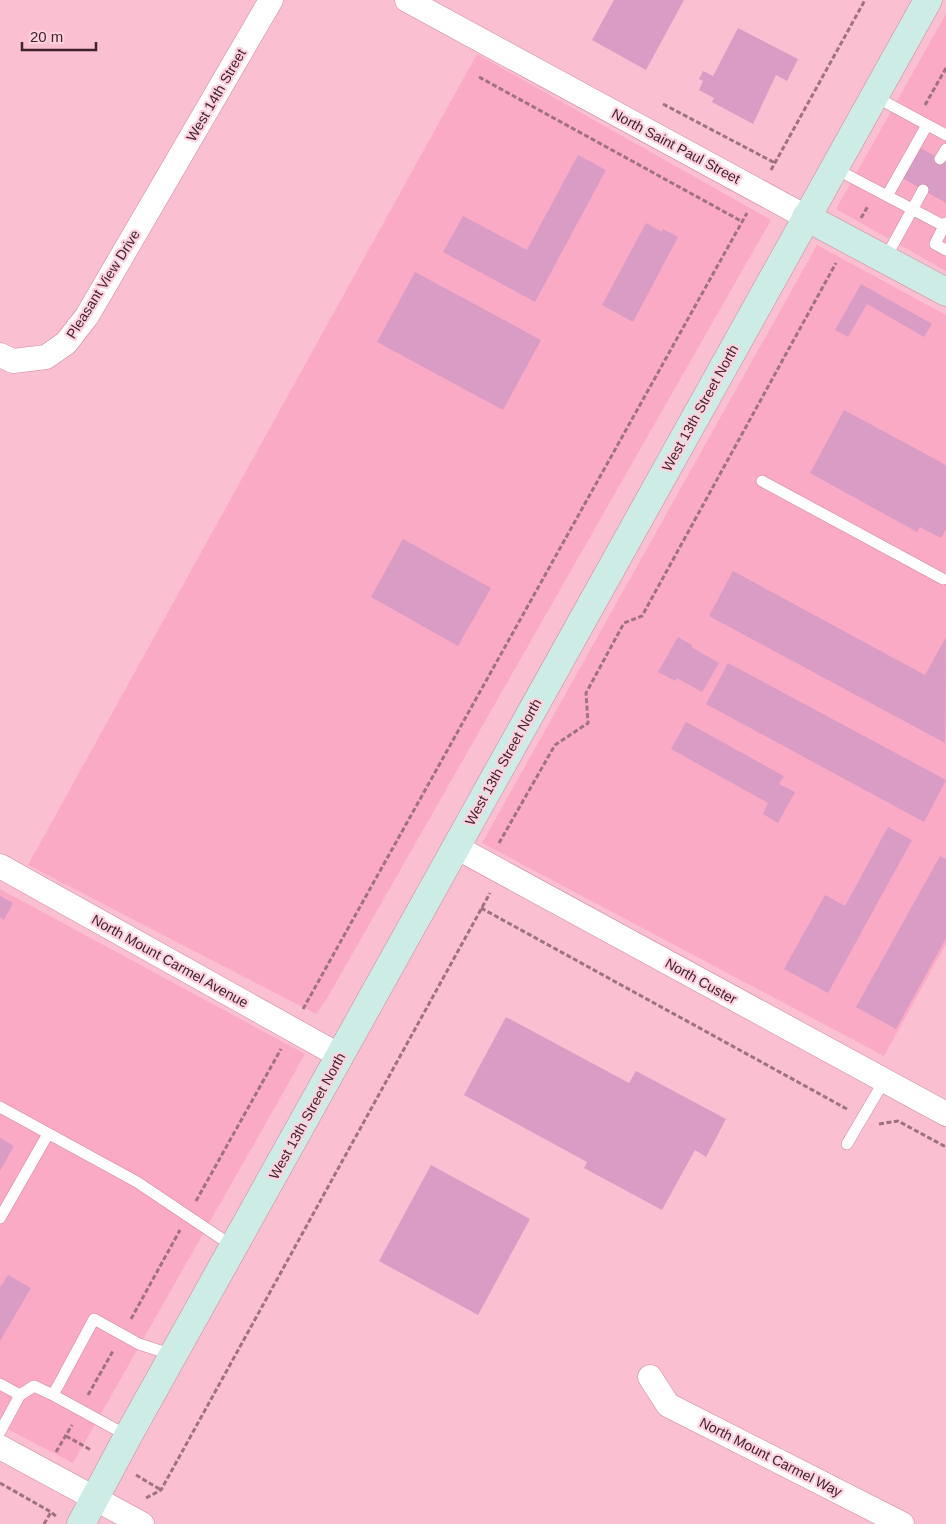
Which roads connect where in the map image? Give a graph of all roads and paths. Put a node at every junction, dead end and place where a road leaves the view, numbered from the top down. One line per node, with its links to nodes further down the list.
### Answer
1 (271, 0): 13 (street, West 14th Street)
2 (407, 0): 16 (street, North Saint Paul Street)
3 (865, 0): 11 (path)
4 (928, 0): 7 (street, West 13th Street North)
5 (946, 68): 9 (path)
6 (479, 77): 20 (path)
7 (874, 96): 9 (lane); 12 (street, West 13th Street North)
8 (663, 104): 11 (path)
9 (922, 122): 10 (lane); 17 (lane)
10 (946, 135)
11 (775, 163): 16 (path)
12 (834, 168): 14 (lane); 19 (street, West 13th Street North)
13 (161, 189): 26 (street, Pleasant View Drive)
14 (876, 190): 17 (lane); 22 (path)
15 (923, 190): 18 (lane)
16 (759, 191): 19 (street, North Saint Paul Street); 20 (path)
17 (887, 196): 18 (lane)
18 (912, 209): 21 (lane); 24 (lane)
19 (806, 217): 22 (street, North Saint Paul Street); 29 (street, West 13th Street North)
20 (742, 222): 33 (path)
21 (945, 225): 23 (lane)
22 (849, 240): 24 (street, North Saint Paul Street); 31 (path)
23 (946, 250)
24 (885, 259): 25 (street, North Saint Paul Street)
25 (946, 292)
26 (0, 355)
27 (762, 481): 28 (lane)
28 (943, 579)
29 (456, 847): 31 (street, North Custer); 34 (street, West 13th Street North)
30 (0, 866): 33 (street, North Mount Carmel Avenue)
31 (494, 867): 32 (path); 35 (street, North Custer)
32 (482, 908): 38 (path); 57 (path)
33 (292, 1029): 34 (street, North Mount Carmel Avenue); 42 (path)
34 (340, 1056): 44 (street, West 13th Street North)
35 (884, 1081): 37 (street, North Custer); 38 (lane)
36 (0, 1107): 39 (lane)
37 (946, 1114)
38 (862, 1118): 40 (lane); 41 (path)
39 (48, 1134): 42 (lane); 43 (lane)
40 (847, 1144)
41 (946, 1147)
42 (188, 1216): 44 (lane); 45 (path)
43 (0, 1218)
44 (234, 1247): 46 (street, West 13th Street North)
45 (122, 1335): 46 (lane); 50 (lane); 51 (path)
46 (173, 1355): 53 (street, West 13th Street North)
47 (650, 1377): 63 (street, North Mount Carmel Way)
48 (0, 1384): 49 (lane)
49 (20, 1395): 50 (lane); 52 (lane)
50 (53, 1395): 51 (lane)
51 (80, 1410): 53 (lane); 55 (path)
52 (0, 1432)
53 (128, 1436): 58 (street, West 13th Street North)
54 (0, 1447): 58 (street)
55 (52, 1460)
56 (0, 1483): 59 (path)
57 (161, 1490)
58 (95, 1498): 60 (street, West 13th Street North); 62 (street)
59 (51, 1512): 60 (path); 61 (path)
60 (69, 1521)
61 (44, 1524)
62 (142, 1524)
63 (902, 1524)

